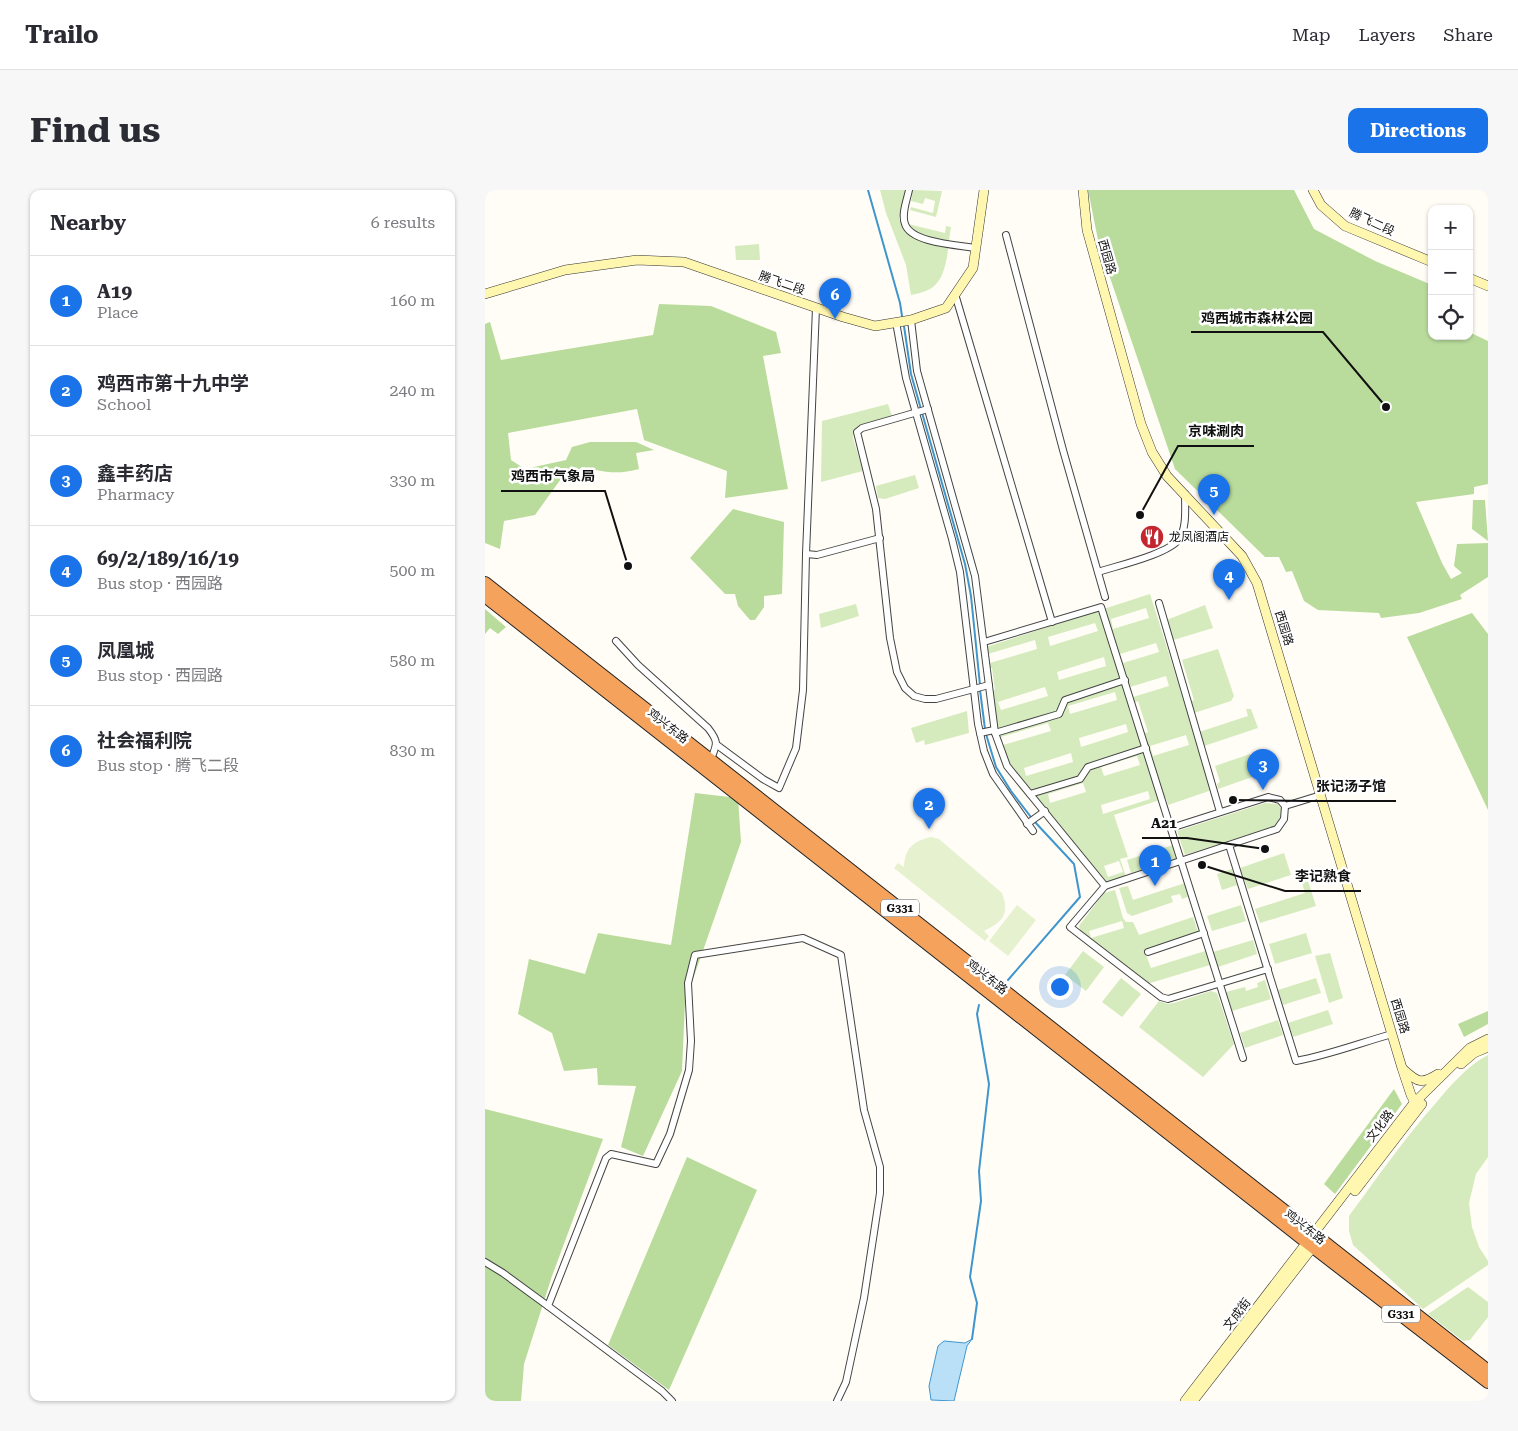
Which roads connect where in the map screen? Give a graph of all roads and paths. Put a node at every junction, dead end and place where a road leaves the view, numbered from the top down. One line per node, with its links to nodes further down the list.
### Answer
1 (909, 190): 6 (street)
2 (984, 190): 6 (main road, 腾飞二段)
3 (1083, 190): 21 (main road, 西园路)
4 (1313, 190): 7 (main road, 腾飞二段)
5 (1007, 235): 24 (street)
6 (976, 248): 11 (main road, 腾飞二段)
7 (1428, 260)
8 (1473, 280): 9 (main road)
9 (1488, 286)
10 (485, 294): 12 (main road, 腾飞二段)
11 (955, 294): 13 (main road, 腾飞二段); 29 (street)
12 (816, 308): 14 (main road, 腾飞二段); 23 (street)
13 (911, 320): 14 (main road, 腾飞二段); 15 (street)
14 (896, 322): 16 (street)
15 (914, 346): 16 (street); 17 (street)
16 (901, 348): 18 (street)
17 (918, 375): 18 (street); 19 (street)
18 (906, 378): 20 (street)
19 (927, 409): 20 (street); 31 (street)
20 (916, 412): 22 (street); 34 (street)
21 (1185, 494): 24 (street); 41 (main road, 西园路)
22 (879, 538): 23 (street); 34 (street)
23 (806, 554): 37 (street)
24 (1098, 572): 27 (street)
25 (485, 583): 39 (highway, 鸡兴东路 / G331)
26 (485, 596): 62 (highway, 鸡兴东路 / G331)
27 (1105, 597)
28 (1159, 602): 44 (street)
29 (1052, 622): 31 (street); 32 (street)
30 (616, 642): 37 (street)
31 (983, 642): 33 (street)
32 (1125, 680): 35 (street); 38 (street)
33 (989, 685): 34 (street); 35 (street)
34 (974, 688): 36 (street)
35 (995, 731): 36 (street); 40 (street)
36 (980, 733): 45 (street)
37 (717, 745): 39 (street)
38 (1146, 748): 40 (street); 46 (street)
39 (711, 759): 62 (highway, 鸡兴东路 / G331)
40 (1030, 794): 43 (street)
41 (1321, 795): 42 (street); 55 (main road, 西园路)
42 (1285, 806): 44 (street); 48 (street)
43 (1045, 811): 45 (street); 50 (street)
44 (1220, 812): 46 (street)
45 (1027, 824): 47 (street)
46 (1171, 828): 49 (street)
47 (1033, 831)
48 (1229, 845): 49 (street); 53 (street)
49 (1182, 860): 50 (street); 51 (street)
50 (1105, 886): 54 (street)
51 (1204, 933): 52 (street); 54 (street)
52 (1149, 952)
53 (1268, 969): 54 (street); 55 (street)
54 (1219, 984): 58 (street)
55 (1392, 1034): 60 (main road, 西园路)
56 (1488, 1039): 59 (main road, 文化路)
57 (1488, 1047): 61 (main road, 文化路)
58 (1243, 1058)
59 (1449, 1067): 60 (main road); 61 (main road, 文化路)
60 (1402, 1068): 61 (main road, 西园路)
61 (1416, 1105): 62 (main road, 文化路)
62 (1314, 1240): 65 (highway, 鸡兴东路 / G331); 66 (highway, 鸡兴东路 / G331); 69 (main road, 文成街); 70 (main road, 文成街)
63 (485, 1262): 64 (street)
64 (548, 1306): 67 (street); 68 (street)
65 (1488, 1371)
66 (1488, 1382)
67 (673, 1401)
68 (837, 1401)
69 (1185, 1401)
70 (1193, 1401)

